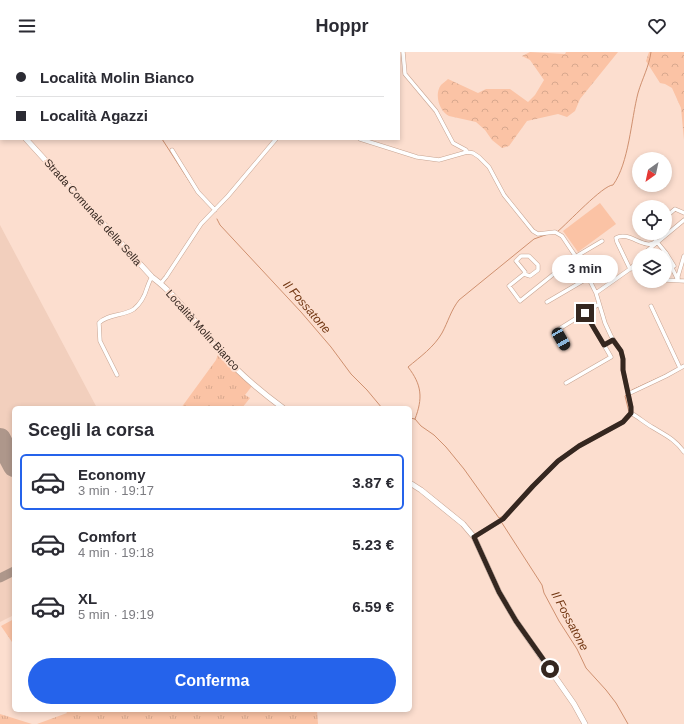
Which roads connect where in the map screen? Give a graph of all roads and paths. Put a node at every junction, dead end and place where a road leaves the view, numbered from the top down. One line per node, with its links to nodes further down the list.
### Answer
1 (403, 52): 6 (street)
2 (27, 140): 24 (street, Strada Comunale della Sella)
3 (275, 140): 7 (street)
4 (363, 140): 6 (street)
5 (172, 150): 7 (street)
6 (467, 152): 19 (street)
7 (215, 210): 29 (street)
8 (672, 212): 9 (street)
9 (684, 213)
10 (684, 220): 15 (street)
11 (632, 239): 22 (street)
12 (636, 240): 13 (street)
13 (656, 240)
14 (602, 241): 19 (street)
15 (658, 244): 16 (street); 17 (street); 20 (street)
16 (652, 248)
17 (661, 248)
18 (684, 256): 27 (street)
19 (575, 257): 23 (street); 25 (street)
20 (674, 266)
21 (672, 268): 27 (street)
22 (630, 269): 30 (street)
23 (524, 274): 23 (street)
24 (152, 277): 29 (street, Strada Comunale della Sella); 39 (street)
25 (588, 278): 30 (street); 31 (street)
26 (672, 280): 27 (street)
27 (678, 280): 28 (street)
28 (684, 281)
29 (161, 283): 42 (street, Località Molin Bianco)
30 (596, 293): 32 (street)
31 (547, 302)
32 (599, 304): 34 (street); 35 (street)
33 (651, 306): 38 (street)
34 (585, 313): 36 (street); 37 (street)
35 (613, 340): 36 (street); 41 (street)
36 (604, 345): 40 (street)
37 (565, 346)
38 (682, 367): 41 (street)
39 (117, 375)
40 (566, 383)
41 (628, 394): 43 (street)
42 (280, 406)
43 (631, 413): 44 (street); 46 (street)
44 (684, 452)
45 (412, 484): 46 (street)
46 (474, 537): 47 (street)
47 (585, 724)

